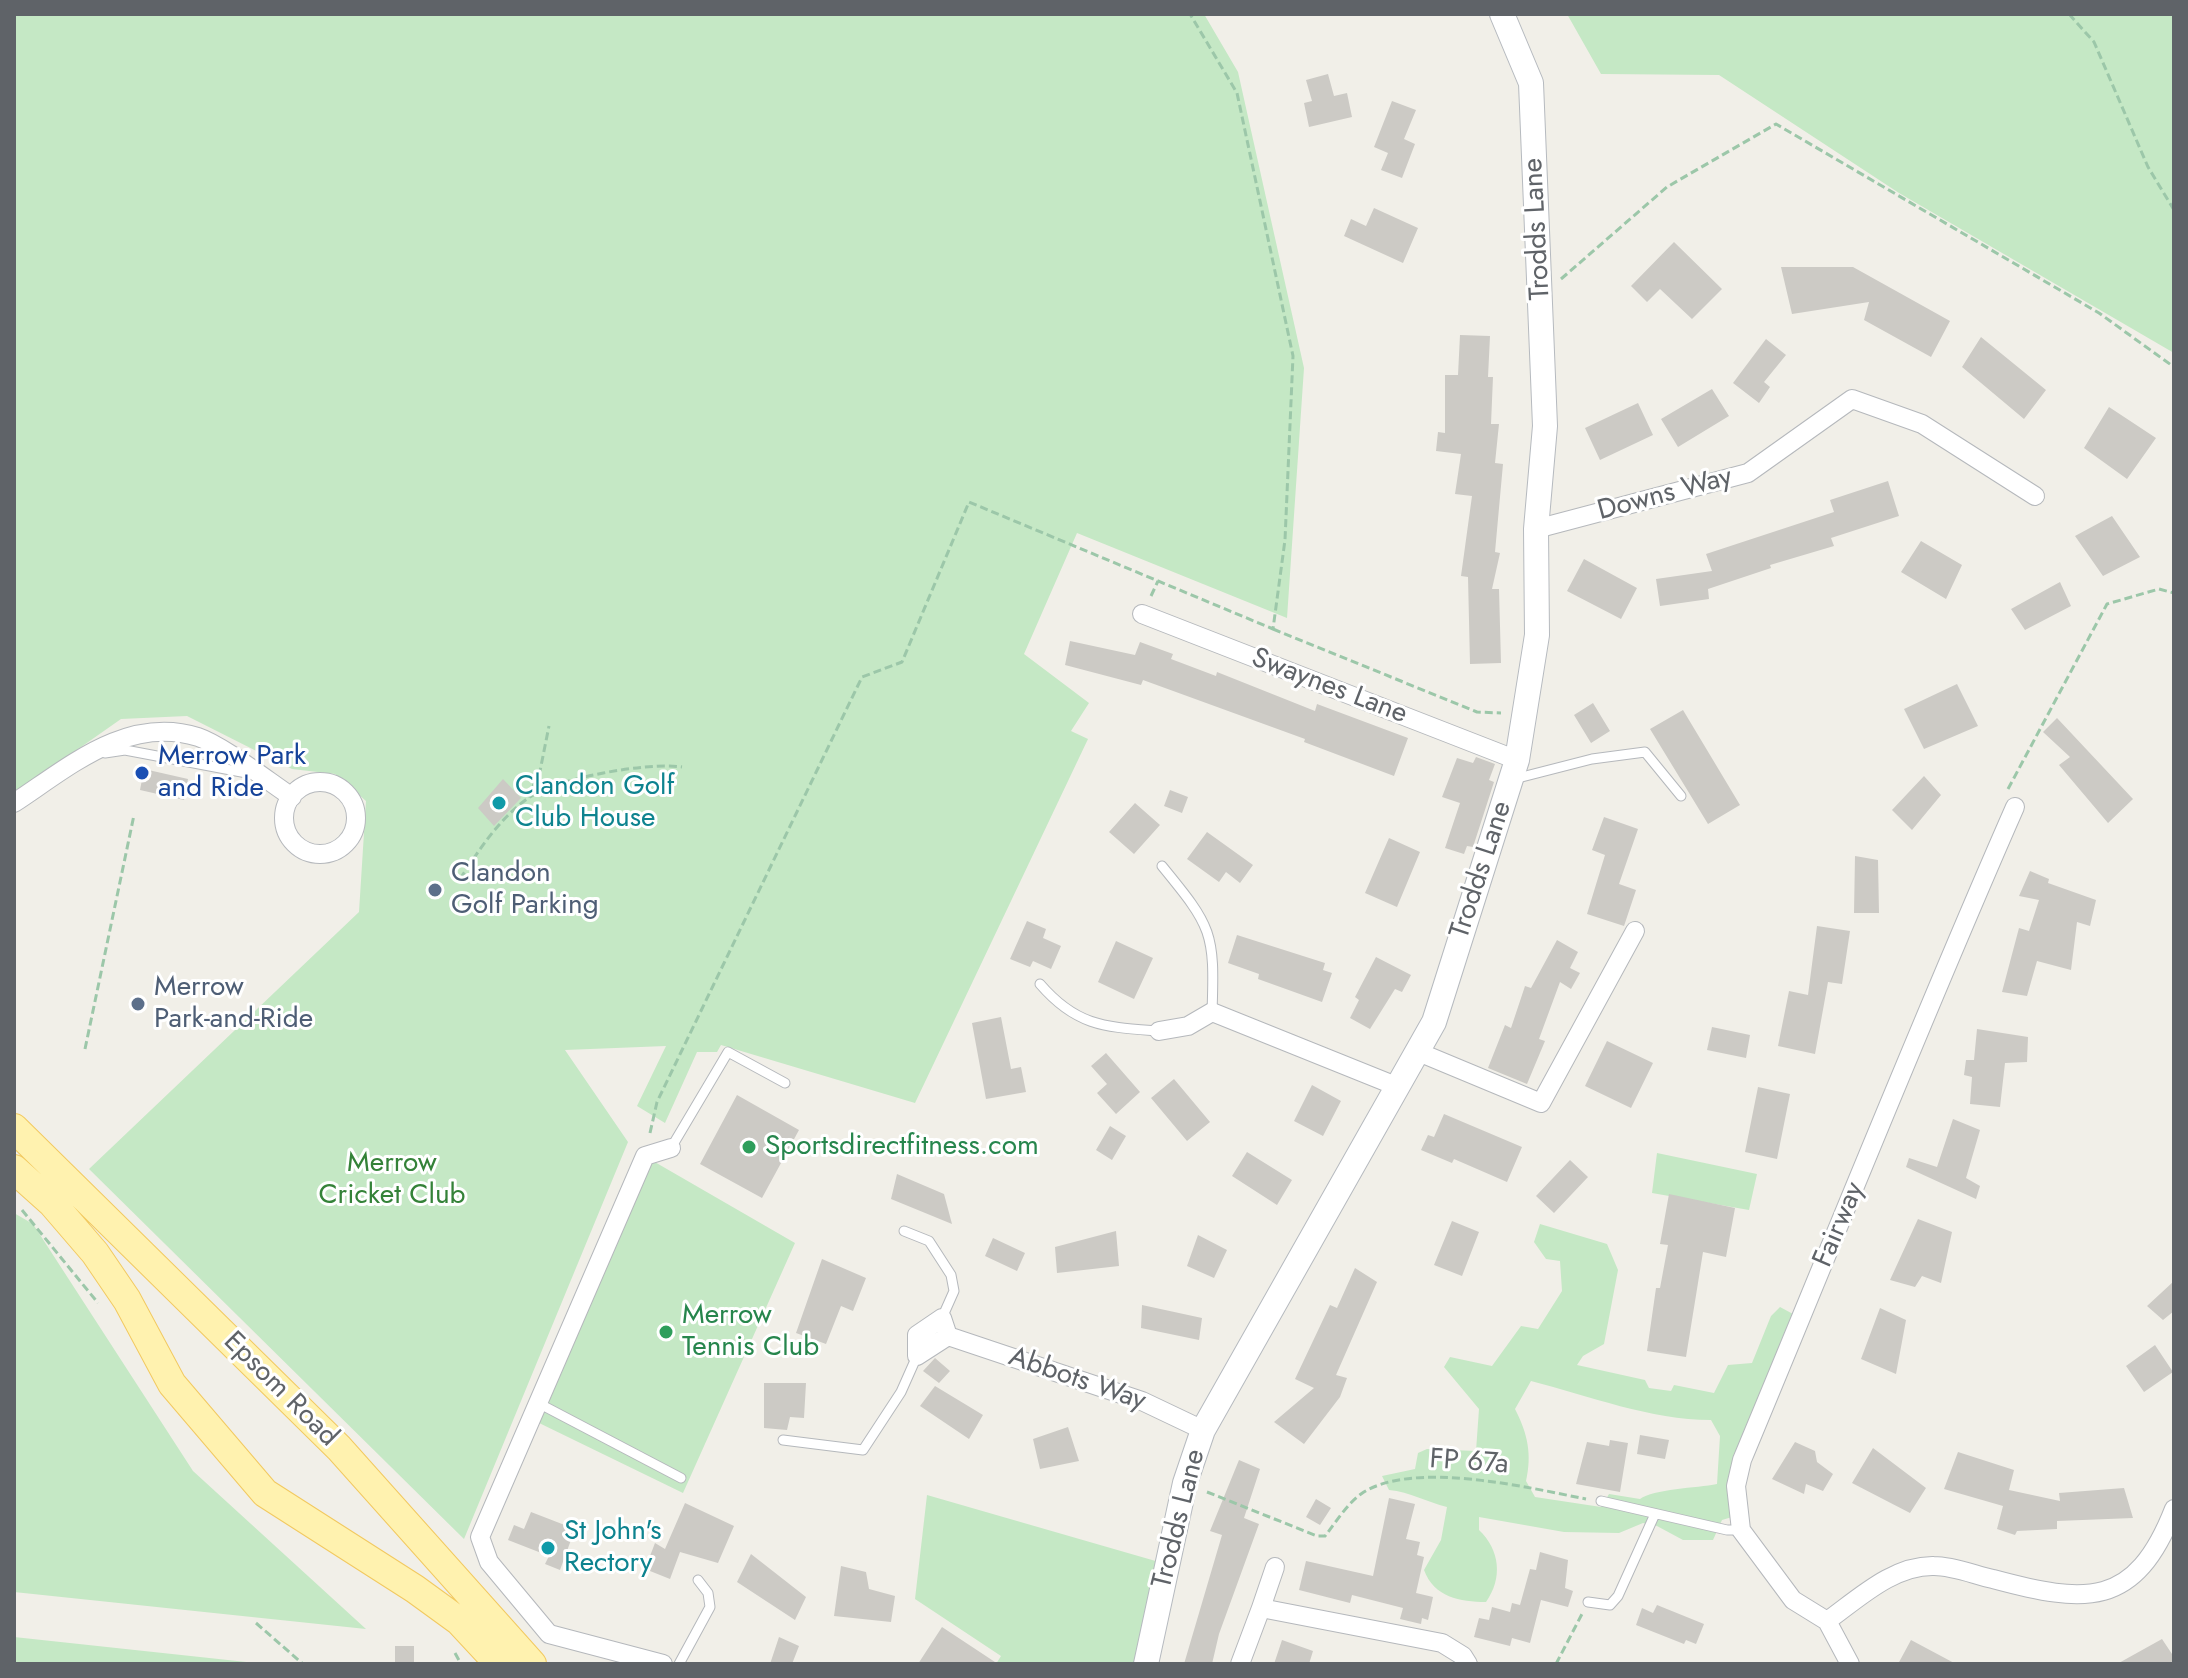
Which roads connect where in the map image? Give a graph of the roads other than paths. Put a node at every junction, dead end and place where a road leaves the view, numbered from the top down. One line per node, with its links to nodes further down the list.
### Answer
1 (1502, 14): 3 (street, Trodds Lane)
2 (2035, 496): 3 (street, Downs Way)
3 (1536, 529): 6 (street, Trodds Lane)
4 (1142, 614): 6 (street, Swaynes Lane)
5 (75, 762): 7 (lane); 7 (street); 10 (street)
6 (1513, 770): 8 (lane); 17 (street, Trodds Lane)
7 (257, 775): 9 (street)
8 (1681, 796)
9 (292, 797)
10 (14, 803)
11 (2015, 807): 33 (street, Fairway)
12 (1162, 866): 15 (lane)
13 (1635, 931): 17 (street)
14 (1040, 984): 16 (lane)
15 (1212, 1012): 16 (street); 19 (street)
16 (1159, 1031)
17 (1416, 1051): 19 (street, Trodds Lane)
18 (785, 1083): 21 (lane)
19 (1396, 1086): 27 (street, Trodds Lane)
20 (14, 1128): 40 (main road, Epsom Road)
21 (671, 1148): 26 (street)
22 (14, 1169): 39 (main road)
23 (904, 1231): 24 (lane)
24 (945, 1327): 25 (street); 27 (street, Abbots Way)
25 (917, 1356): 28 (lane)
26 (538, 1403): 29 (lane); 41 (street)
27 (1203, 1430): 43 (street, Trodds Lane)
28 (783, 1440)
29 (681, 1478)
30 (1601, 1501): 32 (lane)
31 (2174, 1509): 38 (street)
32 (1655, 1514): 33 (lane); 36 (lane)
33 (1741, 1530): 38 (street)
34 (1275, 1567): 37 (street)
35 (698, 1580): 42 (lane)
36 (1588, 1602)
37 (1261, 1608): 44 (street); 45 (street)
38 (1827, 1621): 46 (street)
39 (499, 1664)
40 (532, 1664)
41 (663, 1664)
42 (679, 1664)
43 (1146, 1664)
44 (1240, 1664)
45 (1468, 1664)
46 (1850, 1664)

